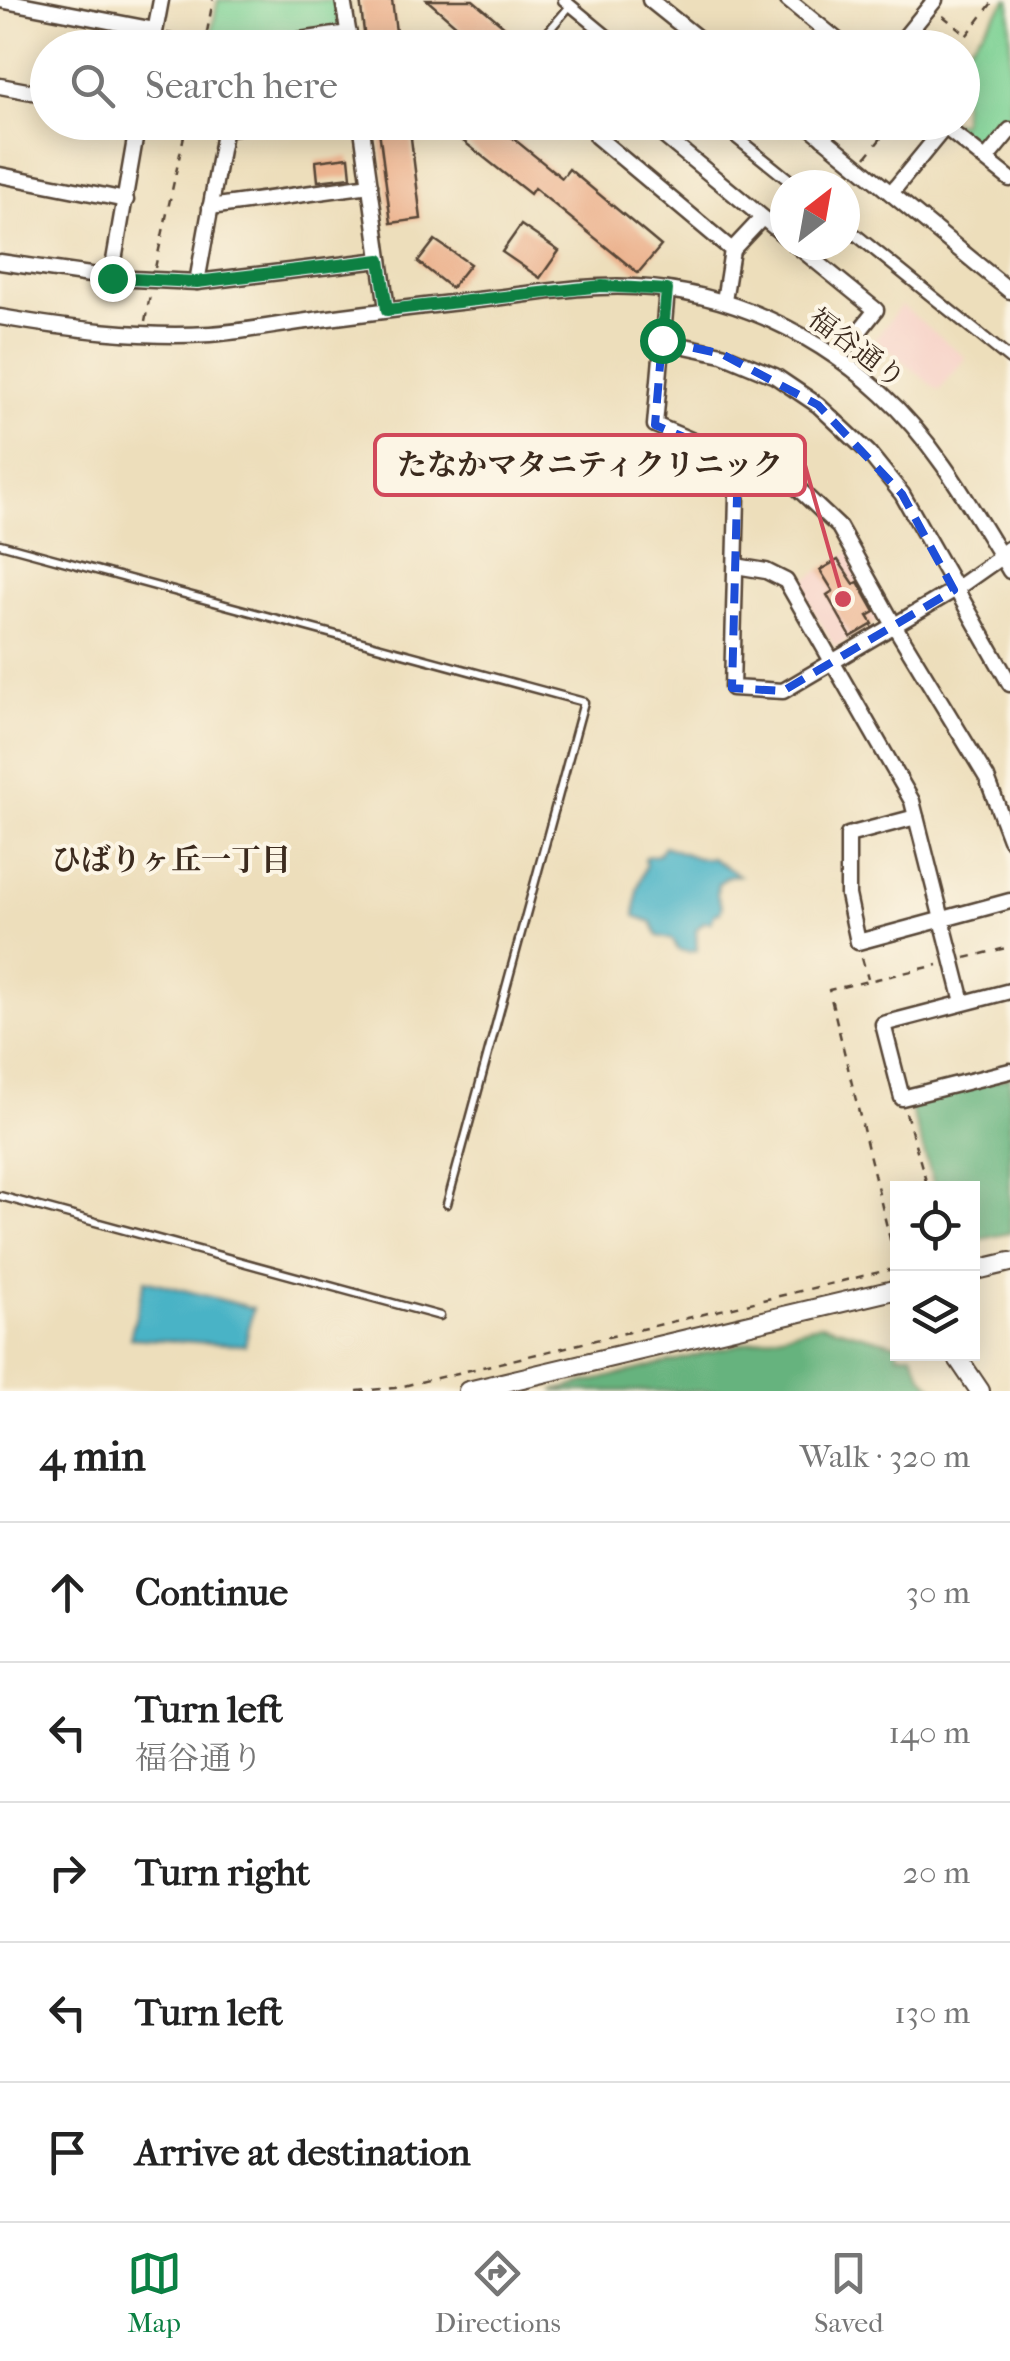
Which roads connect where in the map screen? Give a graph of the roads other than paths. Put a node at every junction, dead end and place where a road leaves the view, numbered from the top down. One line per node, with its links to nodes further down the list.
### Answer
1 (0, 0): 8 (street)
2 (161, 0): 8 (street)
3 (342, 0): 9 (street)
4 (650, 0): 12 (street)
5 (788, 0): 13 (street)
6 (930, 2): 14 (street)
7 (567, 3): 10 (lane); 11 (street)
8 (156, 30)
9 (348, 30)
10 (547, 30)
11 (600, 30)
12 (688, 30)
13 (825, 30)
14 (909, 30)
15 (0, 86): 16 (street)
16 (30, 92)
17 (1010, 130): 27 (street)
18 (135, 140): 33 (street)
19 (222, 140): 34 (street)
20 (364, 140): 31 (street)
21 (601, 140): 38 (street)
22 (669, 140): 35 (street)
23 (740, 140): 28 (street)
24 (825, 140): 32 (street)
25 (934, 140): 32 (street)
26 (962, 140): 27 (street)
27 (986, 159): 30 (street)
28 (777, 170)
29 (0, 175): 33 (street)
30 (1010, 179)
31 (370, 185): 34 (street); 39 (street)
32 (891, 193): 45 (street)
33 (126, 200): 42 (street)
34 (210, 207): 43 (street)
35 (762, 218): 36 (street); 38 (street)
36 (770, 224)
37 (860, 238): 51 (street)
38 (732, 250): 46 (street)
39 (380, 260): 43 (street); 47 (street)
40 (814, 260): 50 (street)
41 (0, 262): 42 (street)
42 (112, 278): 43 (street)
43 (197, 282)
44 (667, 290): 46 (street, 福谷通り); 47 (street, 福谷通り); 49 (street)
45 (1010, 290)
46 (724, 301): 50 (street, 福谷通り)
47 (387, 310): 48 (street, 福谷通り)
48 (0, 316)
49 (662, 340): 52 (street); 56 (street)
50 (838, 358): 54 (street, 福谷通り)
51 (1010, 359)
52 (738, 459): 55 (street); 57 (street)
53 (0, 544): 68 (lane)
54 (1007, 559): 56 (street)
55 (736, 566): 58 (street); 58 (street)
56 (954, 590): 57 (street); 59 (street)
57 (894, 625): 58 (street); 61 (street)
58 (831, 661): 60 (street)
59 (1010, 684)
60 (916, 817): 63 (street); 63 (street)
61 (1010, 838)
62 (1010, 901): 63 (street)
63 (942, 921): 65 (street)
64 (1010, 991): 65 (street)
65 (963, 1002): 66 (street)
66 (1010, 1071)
67 (0, 1196): 72 (lane)
68 (447, 1204)
69 (1010, 1262): 70 (street)
70 (976, 1271)
71 (890, 1291): 74 (street)
72 (440, 1316)
73 (960, 1361): 75 (street)
74 (468, 1391)
75 (980, 1391)

